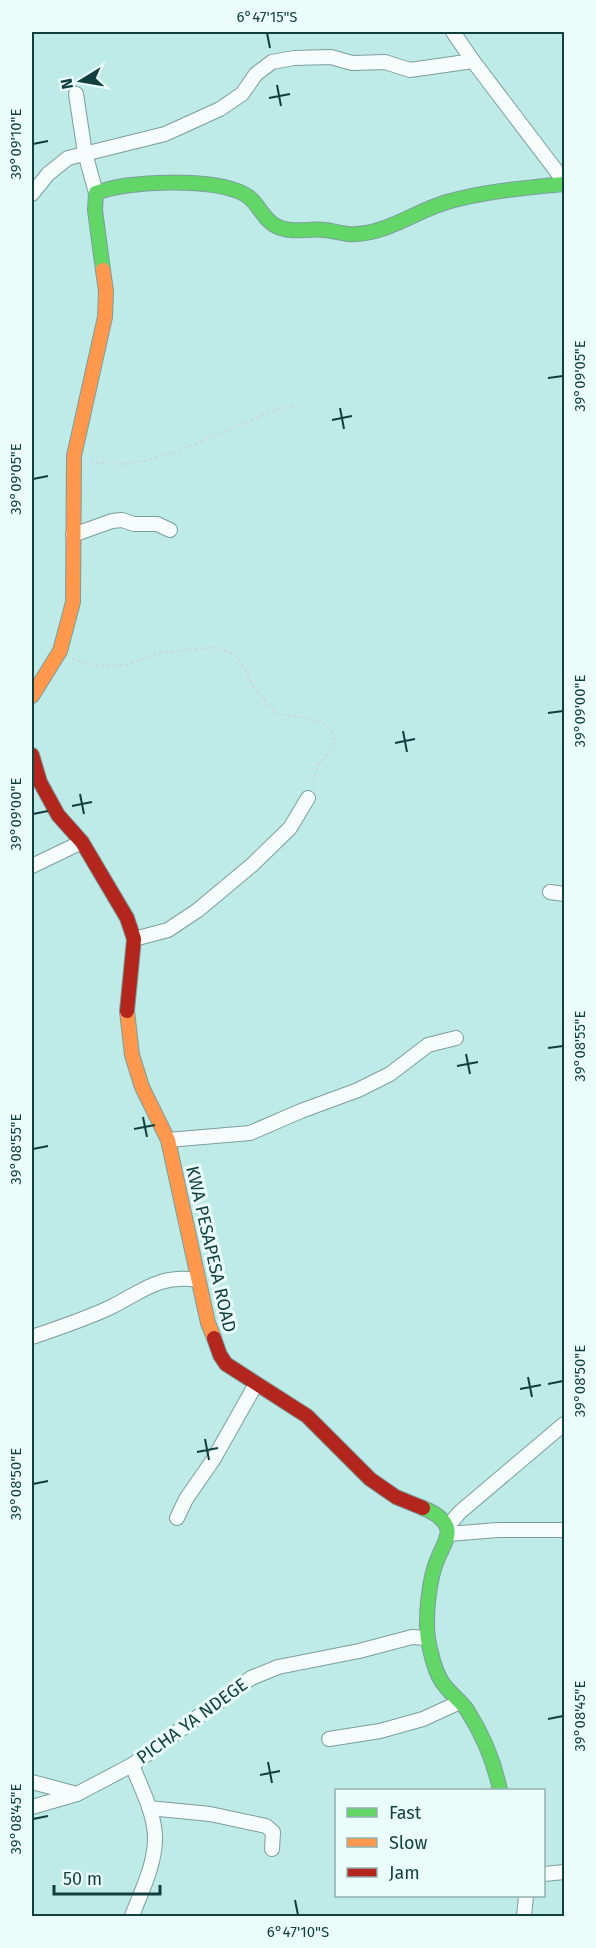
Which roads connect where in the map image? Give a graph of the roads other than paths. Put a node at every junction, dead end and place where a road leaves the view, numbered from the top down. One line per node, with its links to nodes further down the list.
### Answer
1 (453, 32): 2 (street)
2 (472, 61): 4 (street); 5 (street)
3 (76, 94): 4 (street)
4 (85, 153): 6 (street); 7 (street)
5 (564, 183): 6 (street)
6 (96, 193): 9 (street)
7 (32, 194)
8 (170, 530): 9 (street)
9 (73, 535): 10 (street)
10 (32, 696)
11 (32, 755): 13 (street, KWA PESAPESA ROAD)
12 (308, 798): 17 (street)
13 (82, 842): 14 (street); 17 (street, KWA PESAPESA ROAD)
14 (32, 866)
15 (550, 892): 16 (street)
16 (564, 894)
17 (134, 939): 19 (street, KWA PESAPESA ROAD)
18 (456, 1038): 19 (street)
19 (168, 1140): 20 (street, KWA PESAPESA ROAD)
20 (198, 1280): 21 (street); 22 (street, KWA PESAPESA ROAD)
21 (32, 1339)
22 (256, 1384): 24 (street); 26 (street, KWA PESAPESA ROAD)
23 (564, 1424): 26 (street)
24 (177, 1518)
25 (564, 1530): 26 (street)
26 (448, 1531): 27 (street)
27 (428, 1638): 28 (street); 30 (street, PICHA YA NDEGE)
28 (460, 1702): 29 (street); 32 (street)
29 (329, 1738)
30 (132, 1765): 33 (street, PICHA YA NDEGE); 35 (street)
31 (32, 1782): 33 (street)
32 (500, 1789)
33 (77, 1794): 34 (street, PICHA YA NDEGE)
34 (32, 1807)
35 (149, 1808): 36 (street); 40 (street)
36 (272, 1849)
37 (564, 1872): 38 (street)
38 (545, 1874)
39 (526, 1897): 41 (street)
40 (132, 1917)
41 (524, 1917)

